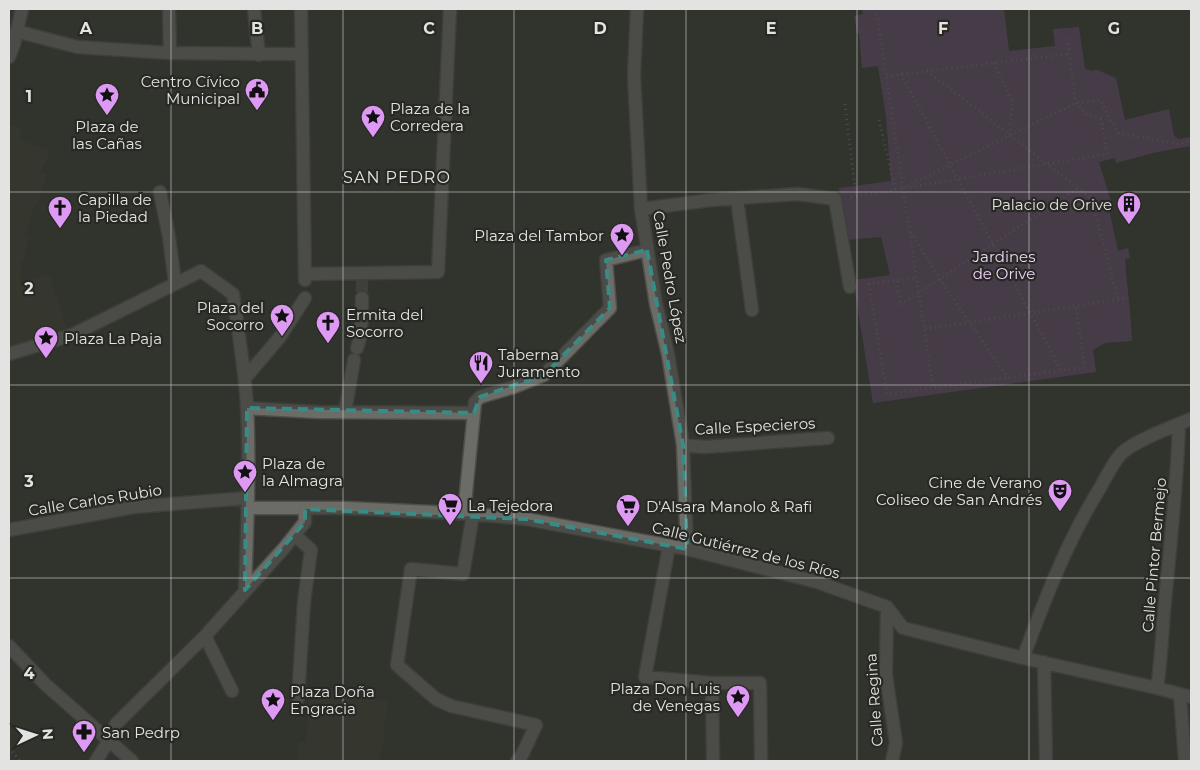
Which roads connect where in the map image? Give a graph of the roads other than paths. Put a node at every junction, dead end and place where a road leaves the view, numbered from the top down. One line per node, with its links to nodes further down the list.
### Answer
1 (22, 9): 7 (street)
2 (169, 9): 8 (street)
3 (254, 9): 10 (street)
4 (301, 9): 9 (street)
5 (450, 9): 9 (street)
6 (637, 9): 14 (street, Calle Pedro López)
7 (13, 40): 8 (street); 11 (street)
8 (170, 53): 10 (street)
9 (302, 54): 10 (street)
10 (259, 55)
11 (9, 57)
12 (160, 192): 16 (street)
13 (737, 199): 14 (street); 17 (street); 20 (street)
14 (641, 209): 15 (street, Calle Pedro López)
15 (648, 250): 25 (street); 28 (street, Calle Pedro López)
16 (175, 283): 21 (street); 22 (street)
17 (855, 286)
18 (305, 298): 22 (street)
19 (362, 298): 24 (street)
20 (752, 310)
21 (9, 354)
22 (245, 378): 23 (street)
23 (247, 408): 24 (street); 29 (street)
24 (345, 412): 25 (street)
25 (474, 413): 31 (street)
26 (1185, 421): 40 (street); 43 (street, Calle Pintor Bermejo)
27 (828, 438): 28 (street, Calle Especieros)
28 (683, 445): 35 (street, Calle Pedro López)
29 (247, 503): 30 (street); 32 (street, Calle Carlos Rubio); 36 (street)
30 (305, 509): 31 (street, Calle Gutiérrez de los Ríos); 33 (street)
31 (468, 513): 34 (street, Calle Gutiérrez de los Ríos); 50 (street)
32 (9, 530)
33 (295, 535): 36 (street); 46 (street)
34 (669, 546): 35 (street, Calle Gutiérrez de los Ríos); 42 (street)
35 (687, 549): 37 (street, Calle Gutiérrez de los Ríos)
36 (245, 590): 38 (street)
37 (888, 607): 40 (street); 53 (street, Calle Regina)
38 (205, 636): 44 (street); 47 (street)
39 (9, 646): 47 (street)
40 (1023, 658): 41 (street)
41 (1044, 662): 43 (street); 54 (street)
42 (712, 684): 51 (street); 52 (street)
43 (1158, 688): 45 (street)
44 (232, 691)
45 (1186, 696): 55 (street)
46 (298, 698)
47 (109, 740): 48 (street); 49 (street)
48 (96, 761)
49 (132, 761)
50 (517, 761)
51 (713, 761)
52 (761, 761)
53 (892, 761)
54 (1046, 761)
55 (1185, 761)

